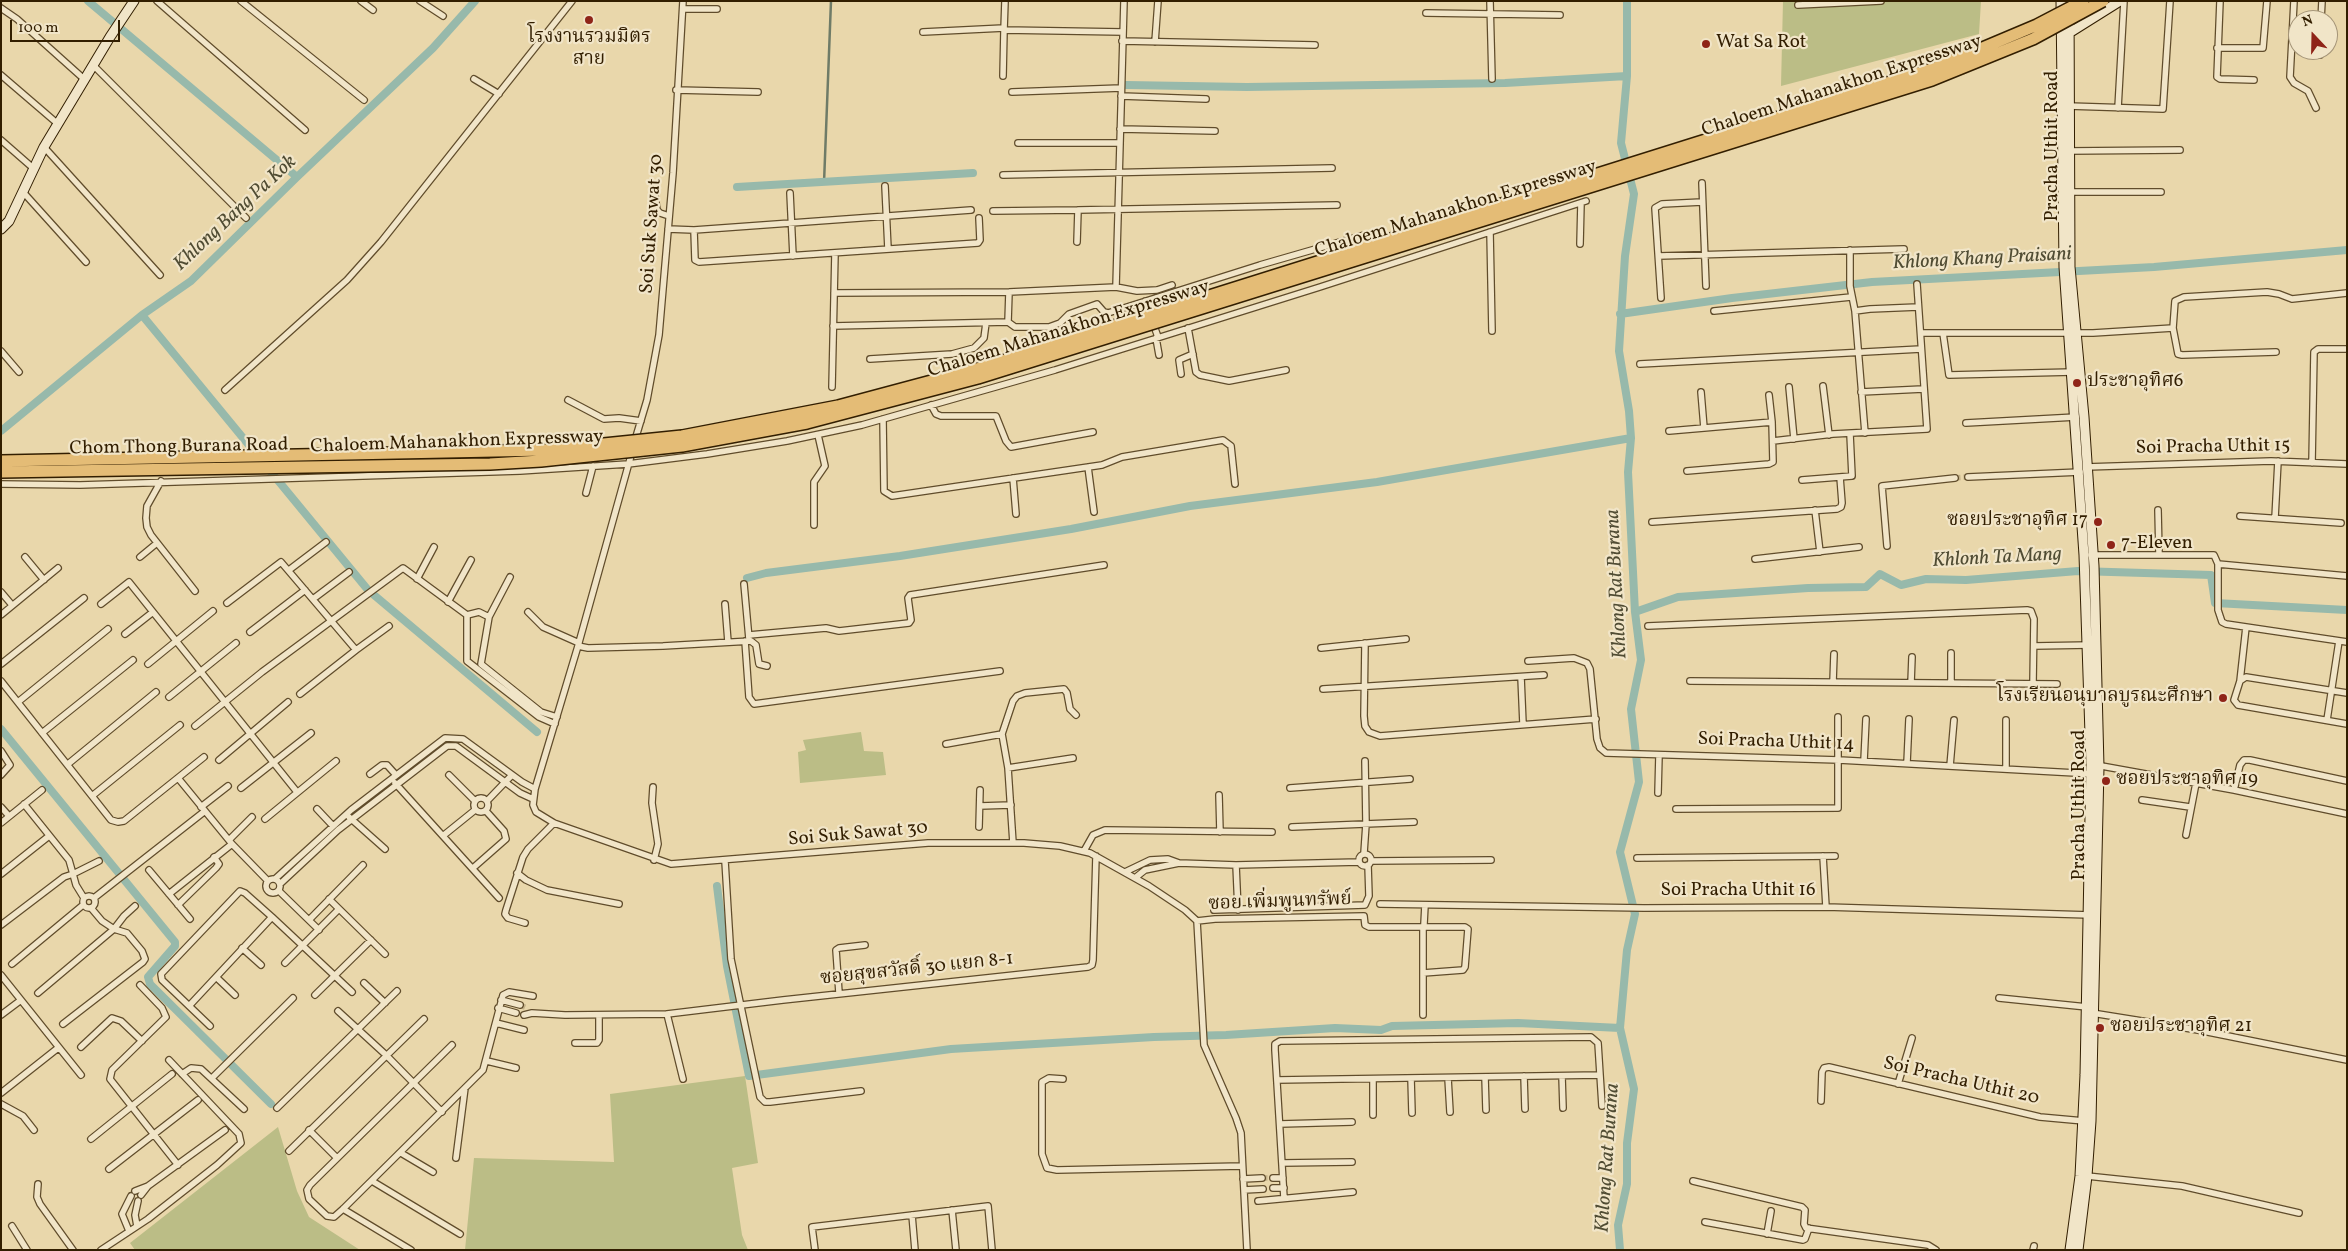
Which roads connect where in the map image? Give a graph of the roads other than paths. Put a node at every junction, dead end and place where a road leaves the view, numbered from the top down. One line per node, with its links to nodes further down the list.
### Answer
1 (134, 1): 40 (main road)
2 (158, 1): 60 (street)
3 (241, 1): 54 (street)
4 (361, 1): 26 (street)
5 (420, 1): 30 (street)
6 (572, 1): 51 (street)
7 (683, 1): 24 (street, Soi Suk Sawat 30)
8 (1005, 1): 32 (street)
9 (1124, 1): 34 (street)
10 (1158, 1): 37 (street)
11 (1490, 1): 28 (street)
12 (1881, 1): 22 (street)
13 (2061, 1): 31 (main road, Pracha Uthit Road)
14 (2069, 1): 35 (main road, Pracha Uthit Road)
15 (2083, 1): 170 (highway, Chaloem Mahanakhon Expressway, bridge)
16 (2103, 1): 180 (highway, Chaloem Mahanakhon Expressway, bridge)
17 (2122, 1): 35 (main road); 56 (street)
18 (2170, 1): 56 (street)
19 (2220, 1): 39 (street)
20 (2267, 1): 39 (street)
21 (2294, 1): 57 (street)
22 (1798, 5)
23 (1, 8): 43 (street)
24 (683, 9): 25 (street); 48 (street, Soi Suk Sawat 30)
25 (717, 9)
26 (374, 10)
27 (1426, 13): 28 (street)
28 (1490, 14): 29 (street); 45 (street)
29 (1560, 15)
30 (443, 16)
31 (2061, 19): 55 (main road, Pracha Uthit Road); 74 (street, Chom Thong Burana Road)
32 (1004, 29): 33 (street); 34 (street); 42 (street)
33 (922, 32)
34 (1123, 32): 36 (street)
35 (2069, 33): 55 (main road, Pracha Uthit Road)
36 (1122, 41): 37 (street); 47 (street)
37 (1155, 42): 38 (street)
38 (1315, 45)
39 (2217, 48): 46 (street)
40 (93, 65): 43 (main road); 89 (street)
41 (1, 76): 58 (street)
42 (1003, 76)
43 (84, 79): 58 (main road)
44 (474, 79): 51 (street)
45 (1492, 79)
46 (2254, 80)
47 (1121, 88): 50 (street); 52 (street)
48 (676, 90): 49 (street); 87 (street, Soi Suk Sawat 30)
49 (758, 92)
50 (1012, 92)
51 (499, 94): 149 (street)
52 (1121, 96): 53 (street); 59 (street)
53 (1206, 99)
54 (364, 100)
55 (2067, 106): 56 (street); 67 (main road, Pracha Uthit Road)
56 (2118, 108)
57 (2316, 108)
58 (58, 124): 65 (main road)
59 (1120, 129): 61 (street); 63 (street)
60 (305, 130)
61 (1215, 131)
62 (1, 140): 68 (street)
63 (1119, 143): 64 (street); 70 (street)
64 (1018, 144)
65 (44, 146): 68 (main road); 107 (street)
66 (2180, 150): 67 (street)
67 (2067, 151): 78 (main road, Pracha Uthit Road)
68 (33, 168): 75 (main road)
69 (1332, 168): 70 (street)
70 (1118, 174): 71 (street); 86 (street)
71 (1003, 175)
72 (1702, 183): 80 (street)
73 (885, 186): 88 (street)
74 (1556, 191): 84 (street); 121 (street, Chom Thong Burana Road)
75 (23, 192): 92 (main road); 106 (street)
76 (2162, 192): 78 (street)
77 (790, 193): 91 (street)
78 (2067, 193): 130 (main road, Pracha Uthit Road)
79 (655, 196): 87 (street)
80 (1702, 202): 103 (street); 105 (street)
81 (1338, 205): 86 (street)
82 (971, 210): 88 (street)
83 (1078, 210): 85 (street); 86 (street); 97 (street)
84 (1558, 210): 95 (street); 98 (street)
85 (993, 211)
86 (1118, 211): 111 (street)
87 (669, 216): 93 (street, Soi Suk Sawat 30)
88 (887, 216): 91 (street); 99 (street)
89 (246, 218)
90 (979, 218): 99 (street)
91 (792, 223): 94 (street); 104 (street)
92 (1, 229)
93 (668, 229): 94 (street); 157 (street, Soi Suk Sawat 30)
94 (694, 230): 104 (street)
95 (1490, 232): 125 (street); 127 (street)
96 (1364, 235): 117 (street)
97 (1077, 242)
98 (1580, 244)
99 (888, 249): 102 (street)
100 (1904, 249): 101 (street)
101 (1850, 250): 103 (street); 115 (street)
102 (835, 253): 104 (street); 113 (street)
103 (1705, 254): 105 (street); 110 (street)
104 (793, 256)
105 (1659, 256): 116 (street)
106 (86, 262)
107 (160, 275)
108 (1172, 284): 111 (street)
109 (1917, 284): 118 (street)
110 (1706, 286)
111 (1116, 287): 112 (street)
112 (1008, 292): 113 (street); 123 (street)
113 (834, 293): 124 (street)
114 (2347, 293): 126 (street)
115 (1851, 297): 119 (street); 120 (street)
116 (1661, 298)
117 (1145, 301): 121 (street); 123 (street)
118 (1918, 307): 120 (street); 128 (street)
119 (1714, 311)
120 (1855, 311): 135 (street)
121 (1151, 318): 131 (street); 169 (street, Chom Thong Burana Road)
122 (986, 322): 123 (street); 124 (street); 139 (street)
123 (1008, 322)
124 (833, 326): 146 (street)
125 (1188, 328): 131 (street); 137 (street)
126 (2173, 328): 130 (street); 136 (street)
127 (1492, 330)
128 (1921, 333): 129 (street); 132 (street)
129 (1943, 333): 130 (street); 143 (street)
130 (2073, 334): 143 (main road, Pracha Uthit Road); 155 (main road, Pracha Uthit Road)
131 (1157, 337): 138 (street); 154 (street)
132 (1921, 349): 135 (street); 148 (street)
133 (2347, 349): 172 (street)
134 (1, 351): 142 (street)
135 (1858, 351): 140 (street); 151 (street)
136 (2276, 352)
137 (1193, 354): 141 (street); 144 (street)
138 (1159, 356)
139 (870, 359)
140 (1640, 364)
141 (1286, 370)
142 (19, 372)
143 (2073, 372): 155 (main road, Pracha Uthit Road)
144 (1181, 374)
145 (1823, 386): 166 (street)
146 (832, 387)
147 (1790, 387): 167 (street)
148 (1923, 389): 151 (street); 163 (street)
149 (225, 390)
150 (1701, 392): 160 (street)
151 (1861, 392): 163 (street)
152 (1769, 395): 158 (street)
153 (568, 400): 157 (street)
154 (931, 405): 156 (street); 162 (street)
155 (2080, 417): 159 (street); 178 (main road, Pracha Uthit Road)
156 (883, 419): 164 (street); 183 (street)
157 (641, 421): 169 (street, Soi Suk Sawat 30)
158 (1772, 422): 160 (street); 168 (street)
159 (1966, 423)
160 (1704, 428): 161 (street)
161 (1669, 431)
162 (1093, 432)
163 (1865, 433): 165 (street)
164 (818, 434): 173 (street); 198 (street)
165 (1850, 434): 166 (street); 181 (street)
166 (1828, 435): 167 (street)
167 (1794, 439): 168 (street)
168 (1773, 441): 179 (street)
169 (634, 446): 173 (street, Soi Suk Sawat 30); 175 (street, Chom Thong Burana Road)
170 (1, 461)
171 (2278, 461): 172 (street, Soi Pracha Uthit 15); 178 (street, Soi Pracha Uthit 15); 195 (street)
172 (2312, 463): 174 (street, Soi Pracha Uthit 15)
173 (628, 464): 176 (street); 252 (street)
174 (2347, 464)
175 (1, 466)
176 (593, 466): 186 (street); 189 (street)
177 (1088, 467): 183 (street); 188 (street); 192 (street)
178 (2083, 469): 182 (street, Soi Pracha Uthit 15); 206 (main road, Pracha Uthit Road)
179 (1687, 471)
180 (1, 472)
181 (1840, 477): 185 (street); 190 (street)
182 (1968, 477)
183 (1013, 478): 193 (street)
184 (1955, 478): 201 (street)
185 (1802, 480)
186 (161, 481): 187 (street); 200 (street)
187 (1, 484)
188 (1235, 484)
189 (586, 493)
190 (1815, 510): 196 (street); 204 (street)
191 (2158, 510): 205 (street)
192 (1094, 512)
193 (1016, 514)
194 (2240, 516): 195 (street)
195 (2275, 518): 197 (street)
196 (1652, 522)
197 (2341, 523)
198 (814, 525)
199 (326, 542): 214 (street)
200 (157, 543): 208 (street); 222 (street)
201 (1887, 546)
202 (434, 547): 218 (street)
203 (1860, 547): 204 (street)
204 (1820, 552): 209 (street)
205 (2158, 554): 206 (street); 211 (street)
206 (2088, 555): 253 (main road, Pracha Uthit Road)
207 (25, 557): 219 (street)
208 (140, 557)
209 (1756, 559)
210 (471, 560): 226 (street)
211 (2218, 564): 216 (street); 240 (street)
212 (1104, 565): 244 (street)
213 (58, 568): 219 (street)
214 (289, 570): 221 (street); 227 (street)
215 (349, 572): 225 (street)
216 (2347, 576)
217 (510, 577): 236 (street)
218 (417, 579): 226 (street); 237 (street)
219 (44, 580): 230 (street)
220 (744, 584): 244 (street)
221 (306, 590): 225 (street); 242 (street)
222 (195, 591)
223 (1, 592): 230 (street)
224 (84, 598): 262 (street)
225 (313, 599): 237 (street)
226 (448, 602): 235 (street)
227 (227, 603)
228 (102, 604): 232 (street)
229 (725, 604): 248 (street)
230 (12, 606): 234 (street)
231 (213, 611): 246 (street)
232 (153, 612): 243 (street); 246 (street)
233 (528, 612): 252 (street)
234 (1, 615)
235 (467, 616): 236 (street); 296 (street)
236 (490, 617): 288 (street)
237 (332, 620): 256 (street); 285 (street)
238 (389, 626): 256 (street)
239 (1648, 626): 254 (street)
240 (2246, 627): 247 (street); 271 (street)
241 (108, 629): 284 (street)
242 (250, 632)
243 (125, 634)
244 (748, 639): 248 (street); 264 (street); 265 (street)
245 (1406, 639): 251 (street)
246 (176, 640): 263 (street); 266 (street)
247 (2339, 641): 249 (street); 279 (street)
248 (728, 642): 252 (street)
249 (2347, 642)
250 (236, 643): 266 (street)
251 (1365, 643): 255 (street); 277 (street)
252 (579, 644): 288 (street)
253 (2092, 645): 254 (street); 321 (main road, Pracha Uthit Road)
254 (2034, 646): 273 (street)
255 (1321, 648)
256 (356, 650): 282 (street)
257 (1951, 653): 275 (street)
258 (1834, 654): 272 (street)
259 (1912, 656): 274 (street)
260 (133, 660): 301 (street)
261 (1528, 661): 290 (street, Soi Pracha Uthit 14)
262 (1, 664)
263 (148, 664)
264 (767, 666)
265 (1000, 671)
266 (201, 672): 283 (street); 285 (street)
267 (1544, 675): 268 (street)
268 (1521, 677): 277 (street); 297 (street)
269 (1, 681): 284 (street)
270 (1690, 681): 272 (street)
271 (2240, 681): 279 (street); 295 (street)
272 (1833, 682): 274 (street)
273 (2034, 683): 275 (street); 276 (street)
274 (1911, 684): 275 (street)
275 (1951, 684)
276 (2057, 684)
277 (1365, 687): 278 (street); 297 (street)
278 (1322, 689)
279 (2331, 691): 281 (street); 295 (street)
280 (156, 692): 316 (street)
281 (2347, 693)
282 (300, 694)
283 (169, 697)
284 (18, 702): 301 (street)
285 (225, 702): 300 (street); 302 (street)
286 (288, 702): 302 (street)
287 (1076, 715): 304 (street)
288 (557, 717): 296 (street)
289 (1838, 717): 311 (street)
290 (1596, 719): 297 (street); 307 (street, Soi Pracha Uthit 14)
291 (1866, 719): 314 (street)
292 (1909, 719): 317 (street)
293 (1954, 720): 318 (street)
294 (2006, 720): 320 (street)
295 (2327, 720): 298 (street)
296 (555, 724): 337 (street)
297 (1523, 724)
298 (2347, 724)
299 (180, 725): 345 (street)
300 (194, 726)
301 (42, 732): 316 (street)
302 (250, 733): 310 (street); 315 (street)
303 (312, 733): 315 (street)
304 (1002, 734): 305 (street); 319 (street)
305 (946, 744)
306 (1, 750): 324 (street)
307 (1659, 755): 311 (street, Soi Pracha Uthit 14); 343 (street)
308 (204, 757): 327 (street)
309 (1073, 758): 319 (street)
310 (219, 760)
311 (1839, 760): 314 (street, Soi Pracha Uthit 14); 357 (street)
312 (336, 761): 342 (street)
313 (1365, 761): 330 (street)
314 (1864, 761): 317 (street, Soi Pracha Uthit 14)
315 (274, 763): 336 (street); 342 (street)
316 (68, 764): 345 (street)
317 (1908, 764): 318 (street, Soi Pracha Uthit 14)
318 (1950, 766): 320 (street, Soi Pracha Uthit 14)
319 (1008, 768): 351 (street)
320 (2006, 769): 321 (street, Soi Pracha Uthit 14)
321 (2095, 769): 331 (street, Soi Pracha Uthit 14); 423 (main road, Pracha Uthit Road)
322 (370, 774): 326 (street)
323 (449, 774): 349 (street)
324 (1, 775)
325 (512, 775): 326 (street); 332 (street); 337 (street)
326 (394, 777): 333 (street); 361 (street)
327 (178, 778): 345 (street); 355 (street)
328 (1410, 779): 330 (street)
329 (2347, 781): 341 (street)
330 (1366, 783): 338 (street); 369 (street)
331 (2196, 783): 341 (street, Soi Pracha Uthit 14); 354 (street)
332 (505, 784): 333 (street); 346 (street); 348 (street)
333 (397, 785): 365 (street); 377 (street)
334 (228, 786): 355 (street)
335 (653, 787): 388 (street)
336 (241, 788)
337 (535, 788): 346 (street)
338 (1290, 788)
339 (42, 790): 350 (street)
340 (980, 790): 352 (street)
341 (2234, 790): 360 (street, Soi Pracha Uthit 14)
342 (297, 792): 364 (street)
343 (1658, 793)
344 (1219, 795): 373 (street)
345 (92, 796)
346 (533, 798): 368 (street, Soi Suk Sawat 30)
347 (2142, 800): 354 (street)
348 (487, 801): 349 (street); 359 (street)
349 (475, 802): 358 (street)
350 (24, 804): 362 (street); 376 (street)
351 (1011, 805): 352 (street); 379 (street)
352 (980, 806): 371 (street)
353 (1, 807): 362 (street)
354 (2190, 807): 375 (street)
355 (203, 809): 378 (street); 409 (street)
356 (317, 809): 370 (street)
357 (1676, 809)
358 (475, 810): 359 (street); 377 (street)
359 (486, 812): 397 (street)
360 (2347, 814)
361 (346, 815): 365 (street); 370 (street)
362 (9, 816): 366 (street)
363 (252, 818): 378 (street)
364 (265, 819)
365 (352, 819): 380 (street); 406 (street)
366 (1, 822)
367 (1414, 822): 369 (street)
368 (554, 823): 388 (street, Soi Suk Sawat 30); 399 (street)
369 (1366, 824): 372 (street); 382 (street)
370 (333, 826): 404 (street)
371 (979, 827)
372 (1292, 827)
373 (1220, 832): 374 (street); 381 (street)
374 (1272, 832)
375 (2186, 835)
376 (49, 836): 401 (street); 402 (street)
377 (444, 836): 397 (street)
378 (230, 842): 386 (street); 405 (street)
379 (1013, 843): 381 (street, Soi Suk Sawat 30); 391 (street, Soi Suk Sawat 30)
380 (385, 850)
381 (1084, 851): 383 (street, Soi Suk Sawat 30)
382 (1364, 853): 392 (street); 394 (street)
383 (1096, 856): 400 (street, Soi Suk Sawat 30); 450 (street, ซอยสุขสวัสดิ์ 30 แยก 8-1)
384 (1823, 856): 385 (street); 387 (street); 418 (street)
385 (1835, 856)
386 (214, 857): 407 (street); 415 (street)
387 (1637, 858)
388 (654, 860): 391 (street, Soi Suk Sawat 30)
389 (1491, 860): 394 (street)
390 (99, 861): 402 (street)
391 (725, 861): 460 (street)
392 (1358, 862): 394 (street); 396 (street)
393 (1180, 863): 396 (street); 400 (street); 403 (street)
394 (1369, 863): 422 (street)
395 (363, 865): 411 (street)
396 (1236, 865): 422 (street)
397 (473, 868): 410 (street)
398 (149, 870): 407 (street)
399 (517, 872): 412 (street); 428 (street)
400 (1125, 872): 403 (street, Soi Suk Sawat 30)
401 (1, 874)
402 (73, 874): 408 (street); 429 (street)
403 (1135, 878): 427 (street, Soi Suk Sawat 30)
404 (276, 879): 405 (street); 406 (street)
405 (268, 881): 406 (street)
406 (280, 888): 426 (street)
407 (169, 894): 415 (street)
408 (84, 898): 409 (street); 414 (street)
409 (94, 898): 419 (street)
410 (499, 898)
411 (328, 899): 420 (street); 426 (street)
412 (619, 904)
413 (1380, 904): 416 (street, Soi Pracha Uthit 16)
414 (83, 905): 419 (street); 439 (street)
415 (178, 905): 425 (street)
416 (1425, 905): 418 (street, Soi Pracha Uthit 16); 430 (street)
417 (135, 906): 431 (street)
418 (1826, 907): 423 (street, Soi Pracha Uthit 16)
419 (91, 908): 431 (street)
420 (339, 909): 432 (street); 433 (street)
421 (1214, 910): 422 (street)
422 (1238, 910)
423 (2092, 915): 464 (main road, Pracha Uthit Road)
424 (272, 916): 434 (street); 436 (street); 461 (street)
425 (190, 919)
426 (309, 920): 432 (street)
427 (1197, 921): 430 (street, ซอย เพิ่มพูนทรัพย์); 536 (street)
428 (525, 923)
429 (1, 925)
430 (1423, 925): 441 (street); 441 (street)
431 (114, 929): 449 (street); 473 (street)
432 (319, 930): 434 (street)
433 (371, 940): 437 (street); 443 (street)
434 (303, 945): 438 (street); 443 (street)
435 (865, 945): 450 (street)
436 (242, 948): 440 (street); 444 (street)
437 (385, 954)
438 (285, 963)
439 (12, 964)
440 (261, 965)
441 (1423, 973): 470 (street)
442 (1, 975): 456 (street)
443 (335, 976): 448 (street); 452 (street)
444 (216, 977): 451 (street); 461 (street)
445 (364, 983): 458 (street)
446 (140, 985): 478 (street)
447 (397, 991): 458 (street)
448 (352, 992)
449 (38, 993)
450 (839, 993): 460 (street, ซอยสุขสวัสดิ์ 30 แยก 8-1)
451 (235, 995)
452 (315, 996)
453 (533, 996): 457 (street)
454 (293, 998): 495 (street)
455 (1999, 998): 464 (street)
456 (21, 1000): 467 (street); 482 (street)
457 (501, 1000): 459 (street); 462 (street)
458 (385, 1003): 475 (street)
459 (520, 1005)
460 (735, 1005): 466 (street, ซอยสุขสวัสดิ์ 30 แยก 8-1); 505 (street)
461 (189, 1006): 474 (street)
462 (498, 1008): 465 (street); 472 (street)
463 (338, 1011): 475 (street)
464 (2090, 1011): 485 (street); 521 (main road, Pracha Uthit Road)
465 (516, 1013)
466 (667, 1014): 469 (street, ซอยสุขสวัสดิ์ 30 แยก 8-1); 498 (street)
467 (1, 1015)
468 (524, 1015): 469 (street, ซอยสุขสวัสดิ์ 30 แยก 8-1)
469 (599, 1015): 479 (street)
470 (1423, 1015)
471 (424, 1019): 483 (street)
472 (496, 1023): 476 (street); 486 (street)
473 (63, 1024)
474 (210, 1026)
475 (357, 1029): 483 (street); 513 (street)
476 (524, 1030)
477 (1912, 1038): 503 (street)
478 (142, 1041): 481 (street); 511 (street)
479 (575, 1044)
480 (452, 1045): 502 (street)
481 (81, 1047)
482 (58, 1048): 490 (street); 506 (street)
483 (386, 1056): 502 (street); 526 (street)
484 (170, 1060): 489 (street)
485 (2347, 1060)
486 (487, 1061): 487 (street); 504 (street)
487 (516, 1068)
488 (172, 1074): 511 (street)
489 (182, 1074): 495 (street); 564 (street)
490 (82, 1075)
491 (1600, 1075): 493 (street); 501 (street); 510 (street)
492 (1524, 1076): 493 (street); 494 (street); 515 (street)
493 (1562, 1076): 514 (street)
494 (1485, 1077): 497 (street); 516 (street)
495 (212, 1078): 512 (street)
496 (1411, 1078): 497 (street); 500 (street); 519 (street)
497 (1448, 1078): 518 (street)
498 (683, 1079)
499 (1063, 1079): 536 (street)
500 (1373, 1079): 501 (street); 520 (street)
501 (1277, 1080): 523 (street)
502 (414, 1083): 517 (street); 531 (street)
503 (1898, 1084): 508 (street, Soi Pracha Uthit 20); 521 (street, Soi Pracha Uthit 20)
504 (465, 1088): 517 (street); 532 (street)
505 (861, 1091)
506 (1, 1093)
507 (198, 1100): 527 (street)
508 (1822, 1101)
509 (1, 1104): 524 (street)
510 (1602, 1106)
511 (132, 1107): 527 (street); 528 (street)
512 (244, 1108)
513 (277, 1108)
514 (1563, 1108)
515 (1525, 1109)
516 (1486, 1110)
517 (442, 1112): 530 (street)
518 (1450, 1112)
519 (1412, 1113)
520 (1373, 1115)
521 (2087, 1121): 539 (main road, Pracha Uthit Road); 579 (main road, Pracha Uthit Road)
522 (1352, 1122): 523 (street)
523 (1280, 1124): 534 (street)
524 (34, 1130)
525 (225, 1130): 535 (street)
526 (310, 1130): 529 (street); 531 (street)
527 (154, 1135): 535 (street); 537 (street)
528 (91, 1139)
529 (289, 1151)
530 (401, 1153): 538 (street); 545 (street)
531 (337, 1158): 557 (street)
532 (456, 1158)
533 (1352, 1162): 534 (street)
534 (1282, 1163): 542 (street)
535 (178, 1165): 547 (street)
536 (1242, 1166): 543 (street)
537 (109, 1169)
538 (433, 1172)
539 (2087, 1176): 560 (street); 580 (main road, Pracha Uthit Road)
540 (1262, 1178): 543 (street)
541 (1273, 1178): 542 (street)
542 (1283, 1178): 549 (street)
543 (1243, 1179): 551 (street)
544 (1693, 1181): 565 (street)
545 (372, 1182): 557 (street); 567 (street)
546 (38, 1184): 570 (street)
547 (148, 1186): 555 (street); 556 (street)
548 (1273, 1188): 549 (street)
549 (1284, 1188): 553 (street)
550 (1263, 1189): 551 (street)
551 (1244, 1190): 577 (street)
552 (1353, 1192): 553 (street)
553 (1284, 1198): 554 (street)
554 (1258, 1201)
555 (126, 1204): 556 (street); 566 (street)
556 (135, 1207): 564 (street)
557 (343, 1209): 572 (street)
558 (952, 1210): 561 (street); 575 (street); 576 (street)
559 (1771, 1211): 568 (street)
560 (2299, 1213)
561 (912, 1215): 573 (street); 574 (street)
562 (1705, 1222): 568 (street)
563 (12, 1226): 569 (street)
564 (137, 1226): 566 (street)
565 (1809, 1228): 568 (street); 578 (street)
566 (129, 1231): 571 (street)
567 (460, 1234)
568 (1767, 1234)
569 (27, 1250)
570 (73, 1250)
571 (100, 1250)
572 (411, 1250)
573 (815, 1250)
574 (915, 1250)
575 (956, 1250)
576 (992, 1250)
577 (1247, 1250)
578 (1936, 1250)
579 (2070, 1250)
580 (2078, 1250)

